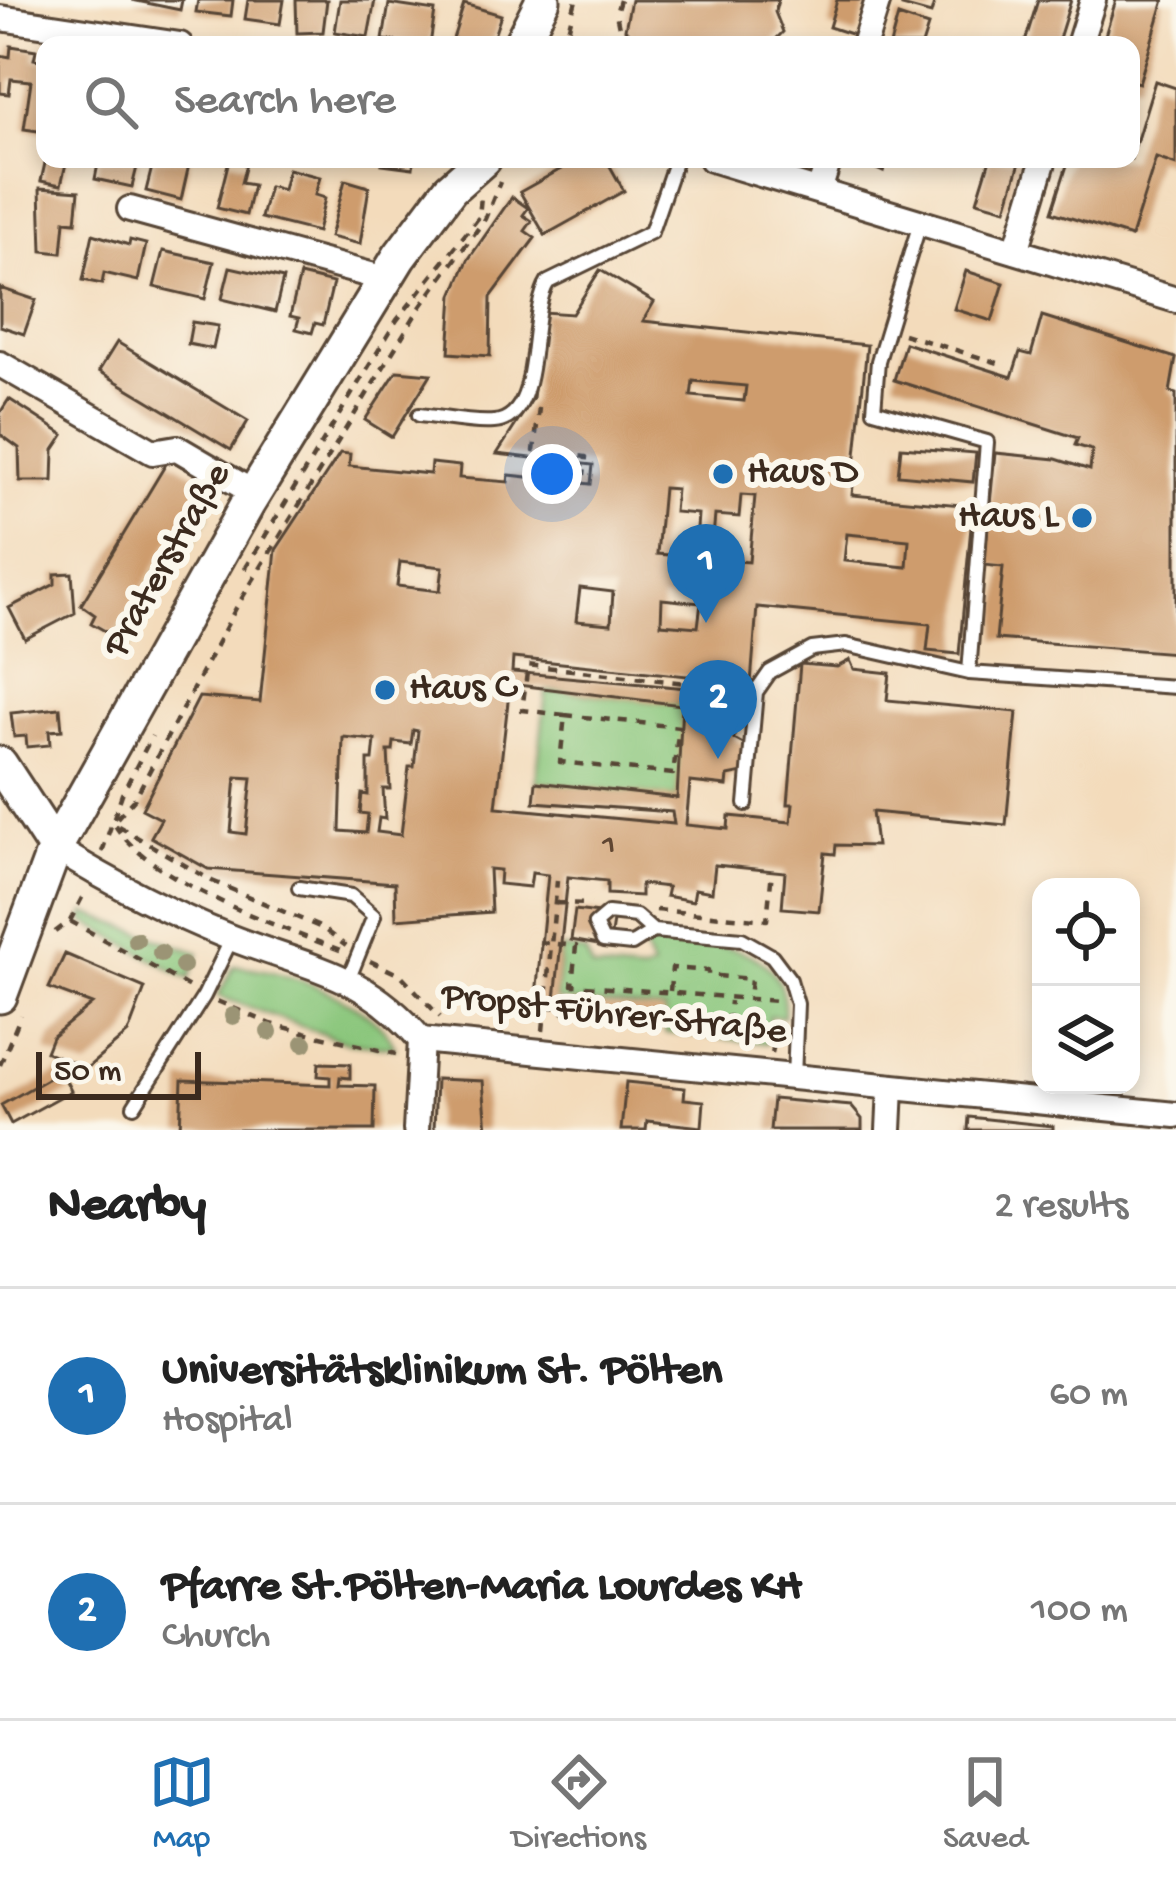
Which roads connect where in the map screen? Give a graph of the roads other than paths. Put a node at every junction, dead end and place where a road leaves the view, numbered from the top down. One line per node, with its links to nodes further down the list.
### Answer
1 (545, 0): 6 (main road); 7 (main road)
2 (878, 0): 8 (street)
3 (1093, 0): 9 (street)
4 (0, 18): 5 (street)
5 (120, 36)
6 (525, 36)
7 (544, 36)
8 (867, 36)
9 (1082, 36)
10 (673, 168): 22 (lane)
11 (741, 168): 15 (street)
12 (826, 168): 15 (street)
13 (1041, 168): 18 (street)
14 (477, 173): 19 (main road, Praterstraße)
15 (819, 191): 17 (street)
16 (130, 209): 19 (street)
17 (920, 222): 18 (street); 24 (lane)
18 (1016, 250): 20 (street)
19 (385, 279): 23 (main road, Praterstraße)
20 (1176, 300)
21 (0, 364): 23 (street)
22 (418, 415)
23 (254, 494): 28 (main road, Praterstraße)
24 (969, 673): 25 (lane); 27 (lane)
25 (1176, 687)
26 (0, 764): 28 (main road, Propst Führer-Straße)
27 (746, 804)
28 (55, 848): 31 (street, Propst Führer-Straße); 33 (main road, Praterstraße)
29 (299, 888): 32 (lane)
30 (653, 931): 35 (lane)
31 (232, 938): 32 (street, Propst Führer-Straße); 37 (lane)
32 (354, 967): 34 (street, Propst Führer-Straße)
33 (13, 998)
34 (421, 1049): 35 (street, Propst Führer-Straße); 39 (street)
35 (795, 1067): 36 (street, Propst Führer-Straße)
36 (891, 1088): 38 (street, Propst Führer-Straße); 40 (street)
37 (134, 1106)
38 (1174, 1116)
39 (416, 1130)
40 (889, 1130)

